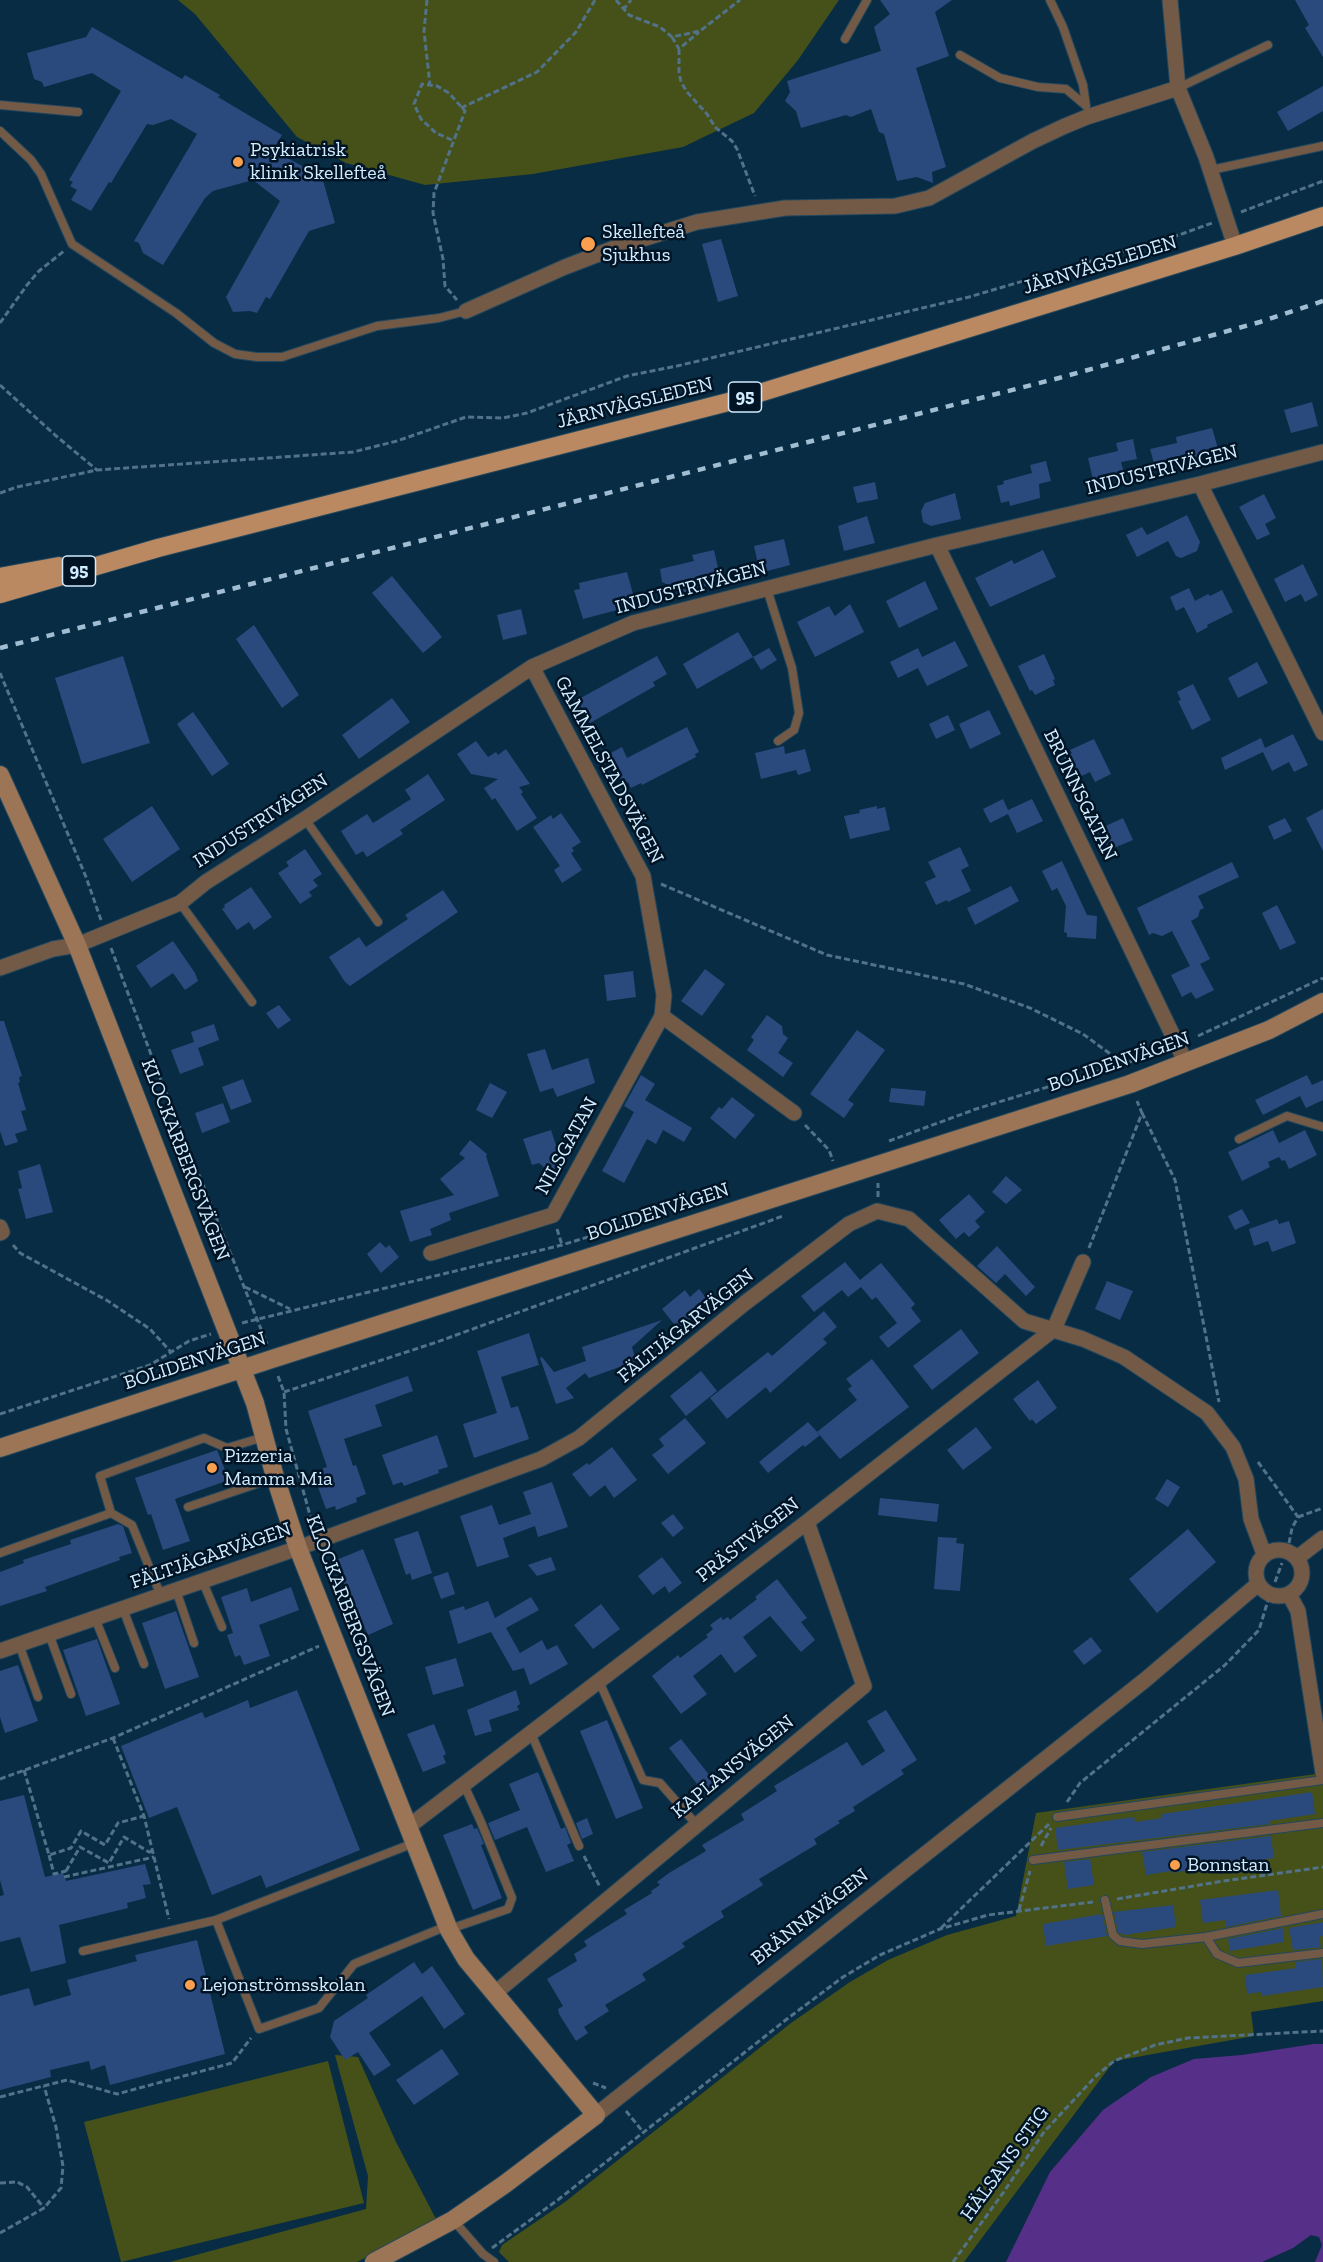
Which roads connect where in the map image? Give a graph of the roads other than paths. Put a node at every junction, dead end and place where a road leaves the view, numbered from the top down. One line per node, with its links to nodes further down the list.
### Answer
1 (867, 0): 4 (lane)
2 (1050, 0): 9 (lane)
3 (1170, 0): 7 (street)
4 (845, 39)
5 (1268, 45): 7 (lane)
6 (960, 55): 9 (lane)
7 (1178, 88): 9 (street); 13 (street)
8 (0, 105): 10 (lane)
9 (1086, 111): 16 (street)
10 (78, 112)
11 (0, 131): 16 (lane)
12 (1323, 146): 13 (lane)
13 (1210, 170): 15 (street)
14 (1323, 216): 15 (main road, JÄRNVÄGSLEDEN / 95)
15 (1235, 246): 20 (main road, JÄRNVÄGSLEDEN / 95)
16 (466, 311)
17 (1323, 452): 18 (street, INDUSTRIVÄGEN)
18 (1200, 484): 19 (street, INDUSTRIVÄGEN); 25 (street)
19 (937, 546): 22 (street, INDUSTRIVÄGEN); 38 (street, BRUNNSGATAN)
20 (158, 548): 21 (main road, JÄRNVÄGSLEDEN / 95); 23 (main road, JÄRNVÄGSLEDEN / 95)
21 (0, 576)
22 (767, 589): 24 (street, INDUSTRIVÄGEN); 26 (lane)
23 (0, 594)
24 (531, 666): 29 (street, INDUSTRIVÄGEN); 37 (street, GAMMELSTADSVÄGEN)
25 (1323, 733)
26 (778, 741)
27 (0, 775): 30 (main road, KLOCKARBERGSVÄGEN)
28 (0, 792): 30 (main road, KLOCKARBERGSVÄGEN)
29 (305, 819): 31 (street, INDUSTRIVÄGEN); 32 (lane)
30 (24, 829): 33 (main road, KLOCKARBERGSVÄGEN)
31 (180, 903): 33 (street, INDUSTRIVÄGEN); 35 (lane)
32 (378, 922)
33 (77, 945): 34 (street, INDUSTRIVÄGEN); 45 (main road, KLOCKARBERGSVÄGEN)
34 (0, 968)
35 (252, 1002)
36 (1323, 1002): 38 (main road, BOLIDENVÄGEN)
37 (662, 1016): 39 (street); 42 (street, NILSGATAN)
38 (1186, 1063): 45 (main road, BOLIDENVÄGEN)
39 (794, 1113)
40 (1323, 1127): 41 (lane)
41 (1239, 1139)
42 (431, 1253)
43 (1083, 1262): 44 (street, PRÄSTVÄGEN)
44 (1054, 1329): 51 (street, PRÄSTVÄGEN); 53 (street, FÄLTJÄGARVÄGEN); 55 (street, FÄLTJÄGARVÄGEN)
45 (242, 1369): 46 (main road, KLOCKARBERGSVÄGEN); 47 (main road, BOLIDENVÄGEN)
46 (264, 1437): 48 (main road, KLOCKARBERGSVÄGEN); 50 (lane)
47 (0, 1449)
48 (275, 1478): 49 (lane); 53 (main road, KLOCKARBERGSVÄGEN)
49 (188, 1508)
50 (111, 1513): 54 (lane); 59 (lane)
51 (807, 1522): 70 (street, PRÄSTVÄGEN); 79 (street, KAPLANSVÄGEN)
52 (1323, 1539): 56 (street)
53 (298, 1548): 57 (street, FÄLTJÄGARVÄGEN); 80 (main road, KLOCKARBERGSVÄGEN)
54 (0, 1553)
55 (1264, 1554): 56 (street); 58 (street)
56 (1297, 1558): 60 (street)
57 (202, 1580): 59 (street, FÄLTJÄGARVÄGEN); 63 (lane)
58 (1258, 1584): 60 (street); 91 (street, BRÄNNAVÄGEN)
59 (169, 1593): 61 (street, FÄLTJÄGARVÄGEN); 65 (lane)
60 (1289, 1594): 74 (street)
61 (123, 1609): 62 (street, FÄLTJÄGARVÄGEN); 68 (lane)
62 (96, 1618): 64 (street, FÄLTJÄGARVÄGEN); 69 (lane)
63 (222, 1627)
64 (49, 1634): 66 (street, FÄLTJÄGARVÄGEN); 71 (lane)
65 (194, 1643)
66 (19, 1644): 67 (street, FÄLTJÄGARVÄGEN); 72 (lane)
67 (0, 1651)
68 (144, 1664)
69 (115, 1668)
70 (599, 1681): 73 (street, PRÄSTVÄGEN); 79 (lane)
71 (71, 1694)
72 (38, 1697)
73 (531, 1733): 76 (street, PRÄSTVÄGEN); 81 (lane)
74 (1323, 1773)
75 (1323, 1780): 77 (lane)
76 (464, 1785): 80 (street, PRÄSTVÄGEN); 86 (lane)
77 (1057, 1817)
78 (1323, 1822): 82 (lane)
79 (696, 1824): 90 (street, KAPLANSVÄGEN)
80 (411, 1835): 85 (lane); 86 (main road, KLOCKARBERGSVÄGEN)
81 (579, 1846)
82 (1033, 1860)
83 (1105, 1900): 87 (lane)
84 (1323, 1914): 87 (lane)
85 (216, 1920): 86 (lane); 88 (lane)
86 (448, 1928): 90 (main road, KLOCKARBERGSVÄGEN)
87 (1206, 1937): 89 (lane)
88 (83, 1951)
89 (1323, 1953)
90 (495, 1993): 91 (main road, KLOCKARBERGSVÄGEN)
91 (596, 2115): 92 (main road, BRÄNNAVÄGEN)
92 (453, 2220): 93 (main road, BRÄNNAVÄGEN); 94 (lane)
93 (374, 2262)
94 (494, 2262)

